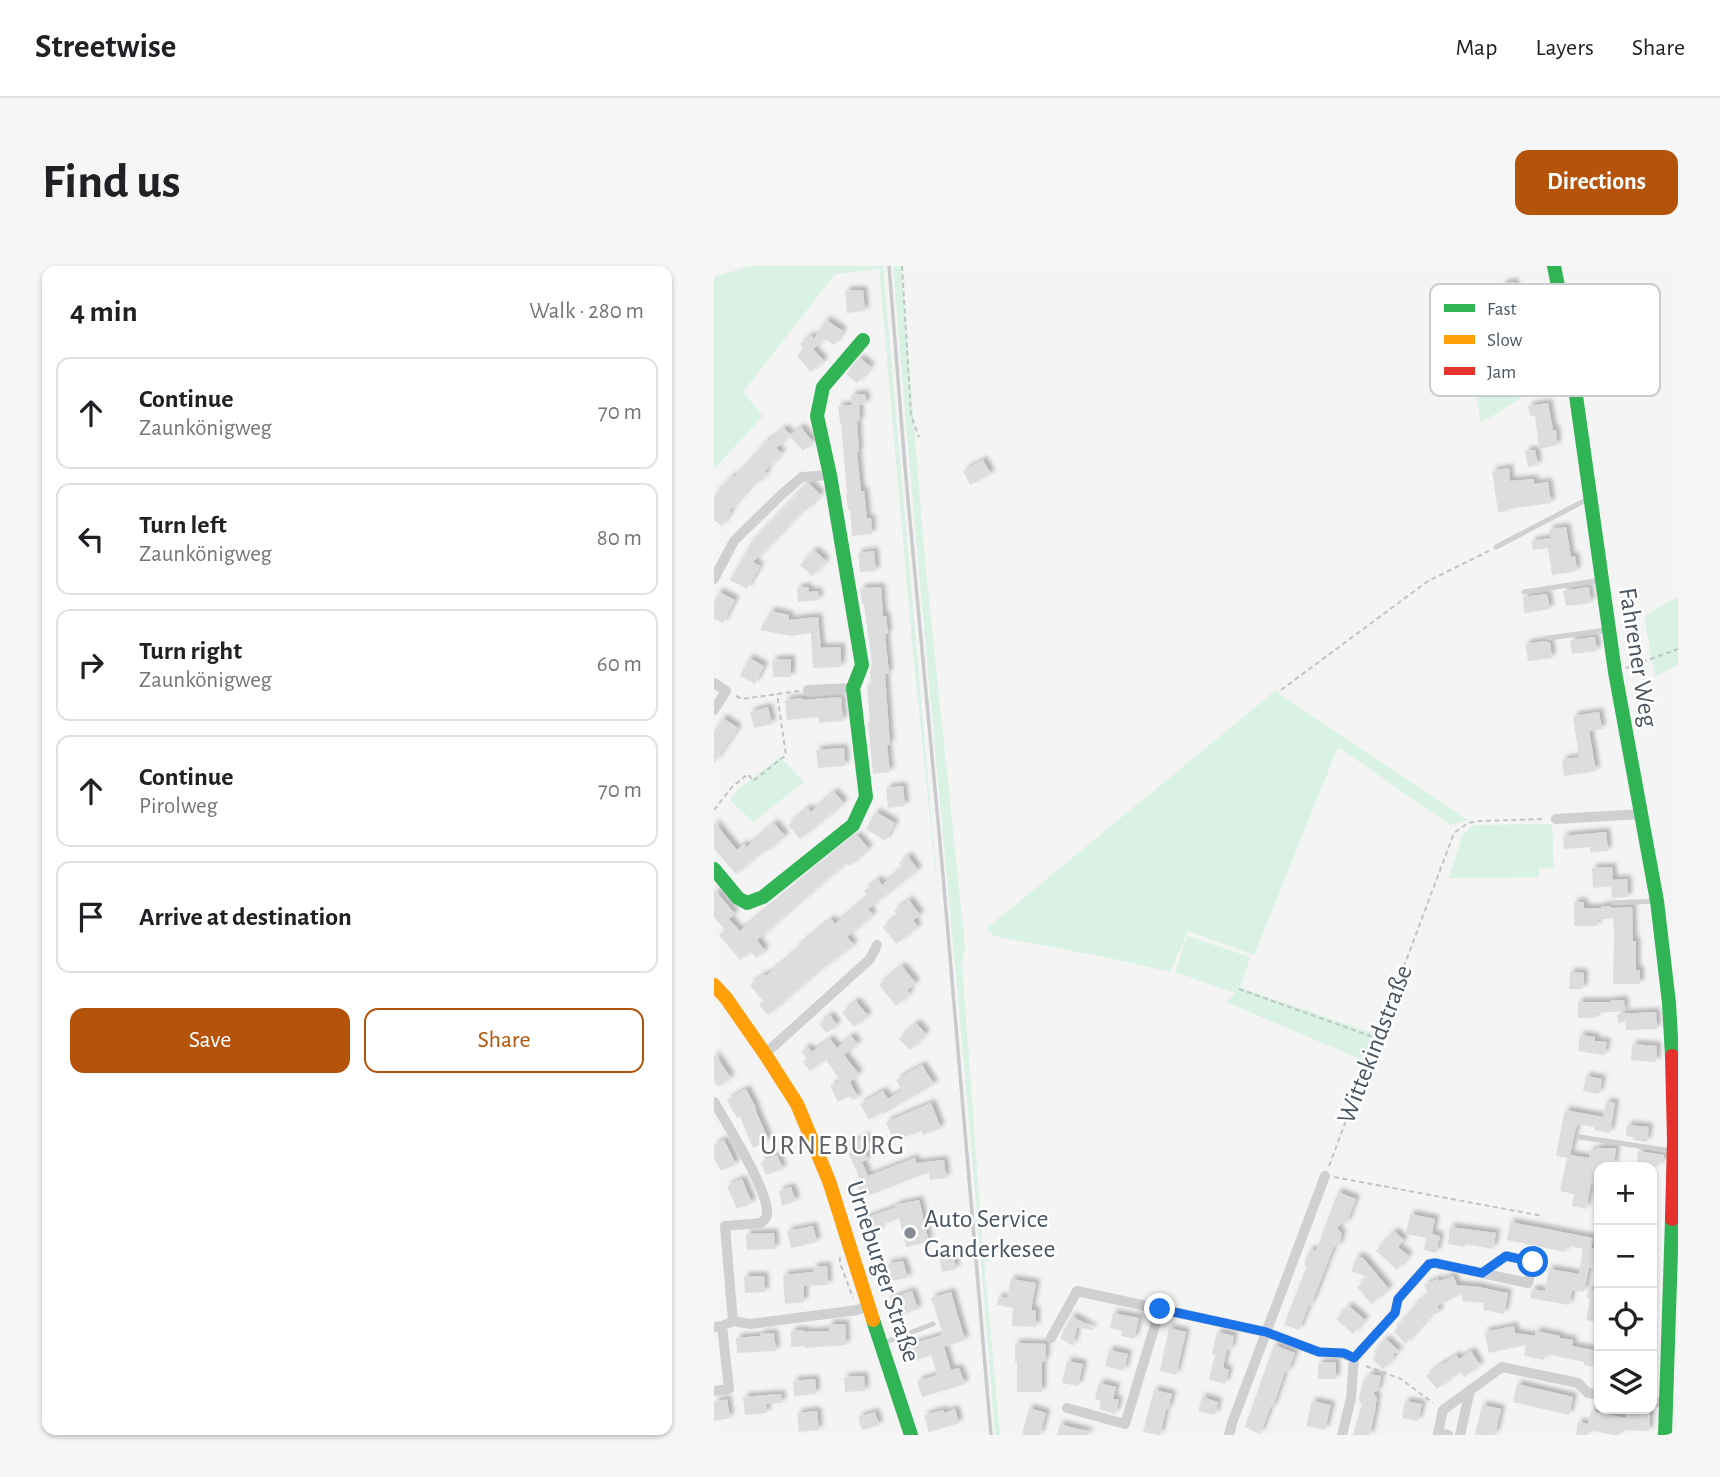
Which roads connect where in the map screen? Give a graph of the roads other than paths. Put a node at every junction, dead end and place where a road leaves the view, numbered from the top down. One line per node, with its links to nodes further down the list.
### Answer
1 (1554, 266): 2 (street, Fahrener Weg)
2 (1558, 284)
3 (863, 341): 5 (street)
4 (1576, 396): 6 (street, Fahrener Weg)
5 (830, 475): 8 (street); 14 (street)
6 (1590, 499): 7 (lane); 9 (street, Fahrener Weg)
7 (1496, 547)
8 (714, 579)
9 (1602, 580): 10 (lane); 11 (street, Fahrener Weg)
10 (1524, 592)
11 (1609, 629): 12 (lane); 17 (street, Fahrener Weg)
12 (1549, 638)
13 (714, 683): 16 (street)
14 (853, 688): 15 (street); 19 (street)
15 (808, 690)
16 (714, 710)
17 (1642, 814): 18 (street); 20 (street, Fahrener Weg)
18 (1556, 819)
19 (714, 869)
20 (1657, 901): 21 (lane); 25 (street, Fahrener Weg)
21 (1614, 903)
22 (877, 945): 24 (street)
23 (714, 985): 24 (street, Urneburger Straße)
24 (765, 1054): 34 (street, Urneburger Straße)
25 (1675, 1057): 28 (street, Fahrener Weg)
26 (714, 1102): 31 (street)
27 (1580, 1137): 28 (lane)
28 (1675, 1144): 32 (street, Fahrener Weg)
29 (1325, 1176): 39 (street)
30 (714, 1226): 31 (street)
31 (725, 1226): 36 (street)
32 (1674, 1247): 46 (street, Fahrener Weg)
33 (1482, 1273): 33 (street); 42 (street)
34 (863, 1308): 36 (street); 41 (street, Urneburger Straße)
35 (1160, 1309): 39 (street); 40 (street); 47 (street)
36 (733, 1321): 38 (street)
37 (933, 1324): 41 (lane)
38 (718, 1326): 43 (street)
39 (1266, 1332): 42 (street); 49 (street)
40 (1051, 1338)
41 (881, 1344): 48 (street, Urneburger Straße)
42 (1354, 1358): 50 (street)
43 (714, 1391)
44 (1470, 1391): 45 (street); 51 (street); 52 (street)
45 (1594, 1394)
46 (1659, 1403): 53 (street, Fahrener Weg)
47 (1067, 1408)
48 (909, 1434)
49 (1229, 1435)
50 (1342, 1435)
51 (1448, 1435)
52 (1460, 1435)
53 (1665, 1435)

